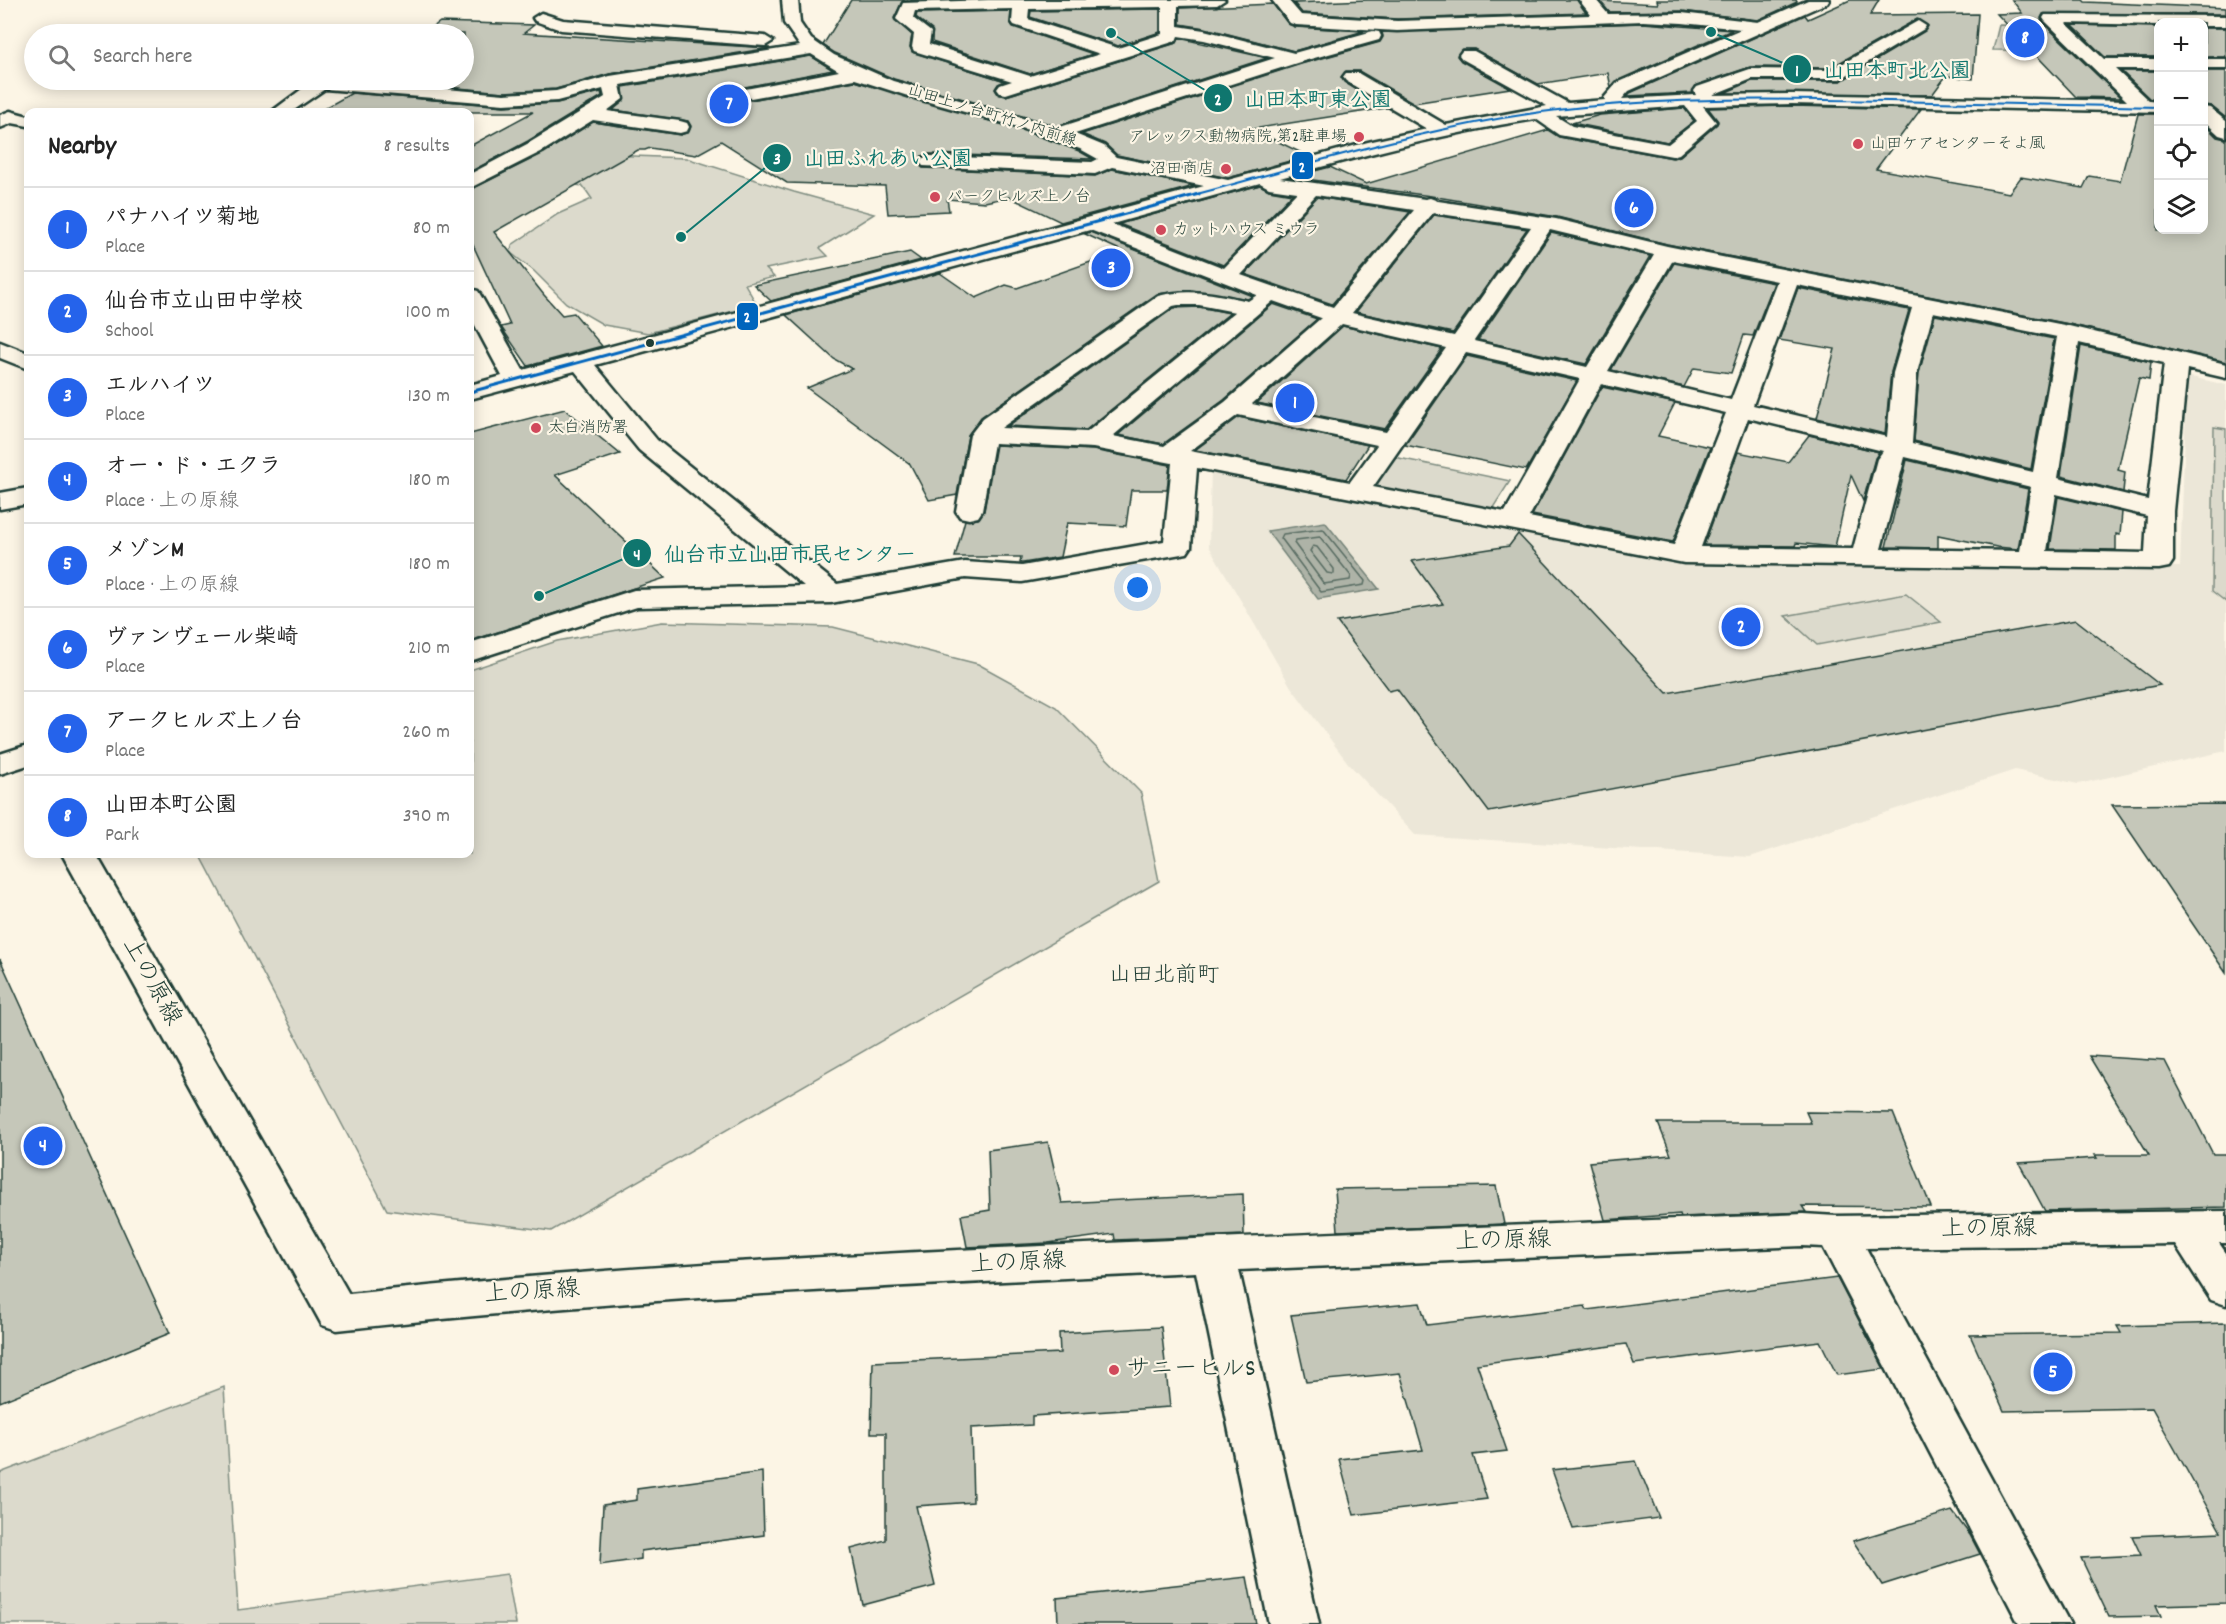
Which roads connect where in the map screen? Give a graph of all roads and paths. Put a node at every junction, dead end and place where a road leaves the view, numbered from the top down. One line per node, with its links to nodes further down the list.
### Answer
1 (790, 0): 17 (street, 山田上ノ台町竹ノ内前線)
2 (1217, 0): 6 (street)
3 (1280, 0): 9 (street)
4 (1587, 0): 9 (street)
5 (1821, 0): 13 (street)
6 (1170, 2): 7 (street); 14 (street)
7 (1021, 6): 18 (street); 28 (street)
8 (542, 18): 11 (street)
9 (1604, 19): 13 (street)
10 (2226, 21): 21 (street)
11 (561, 25): 16 (street); 17 (street)
12 (1918, 26): 33 (street)
13 (1760, 27): 35 (street)
14 (1170, 30): 18 (street); 20 (street)
15 (1373, 36): 20 (street)
16 (548, 38)
17 (810, 46): 25 (street, 山田上ノ台町竹ノ内前線); 27 (street)
18 (1119, 54): 28 (street)
19 (1468, 55): 40 (street)
20 (1294, 58): 50 (street)
21 (2097, 64): 22 (street); 36 (street)
22 (2154, 64)
23 (2208, 64): 24 (street)
24 (2226, 64)
25 (857, 73): 31 (street); 34 (street, 山田上ノ台町竹ノ内前線)
26 (1352, 77): 48 (street)
27 (610, 81): 32 (street); 43 (street)
28 (1028, 81): 34 (street)
29 (311, 90): 37 (street)
30 (403, 90): 32 (street)
31 (751, 93)
32 (462, 95): 38 (street)
33 (1699, 100): 35 (street); 36 (street); 42 (street)
34 (962, 105): 50 (street, 山田上ノ台町竹ノ内前線)
35 (1616, 105): 40 (street)
36 (2151, 107)
37 (285, 108)
38 (443, 108)
39 (2226, 108): 41 (street)
40 (1565, 109): 42 (street)
41 (2208, 110)
42 (1539, 113): 48 (street)
43 (589, 114): 47 (street); 54 (street)
44 (2208, 114): 49 (street)
45 (24, 120): 46 (street)
46 (0, 122)
47 (680, 127)
48 (1444, 131): 53 (street)
49 (2226, 131)
50 (1057, 134): 51 (street, 山田上ノ台町竹ノ内前線)
51 (1110, 161): 52 (street); 55 (street, 山田上ノ台町竹ノ内前線)
52 (930, 162)
53 (1252, 179): 55 (street); 56 (street)
54 (474, 180)
55 (1228, 186): 58 (street)
56 (1314, 187): 57 (street); 61 (street)
57 (1430, 204): 59 (street); 67 (street)
58 (1091, 223): 61 (street); 73 (street)
59 (1545, 223): 60 (street); 69 (street)
60 (1666, 252): 62 (street); 75 (street)
61 (1227, 277): 63 (street)
62 (1790, 278): 65 (street); 79 (street)
63 (1271, 293): 66 (street); 67 (street)
64 (474, 303): 76 (street)
65 (1924, 304): 68 (street); 83 (street)
66 (1252, 309): 80 (street); 81 (street)
67 (1337, 316): 69 (street); 78 (street)
68 (2069, 333): 71 (street); 85 (street)
69 (1461, 344): 75 (street); 82 (street)
70 (0, 349): 72 (street)
71 (2176, 358): 74 (street); 90 (street)
72 (24, 360)
73 (581, 363): 76 (street); 95 (street)
74 (2226, 371)
75 (1594, 375): 79 (street); 91 (street)
76 (516, 380): 77 (street)
77 (474, 390)
78 (1234, 407): 82 (street); 84 (street)
79 (1740, 409): 83 (street); 92 (street)
80 (983, 435): 81 (street); 89 (street)
81 (1093, 440): 84 (street)
82 (1393, 441): 86 (street)
83 (1899, 448): 85 (street); 93 (street)
84 (1177, 457): 86 (street); 95 (street)
85 (2044, 483): 90 (street); 94 (street)
86 (1357, 491): 91 (street)
87 (24, 497): 88 (street)
88 (0, 501)
89 (969, 511)
90 (2160, 511): 94 (street)
91 (1513, 522): 92 (street)
92 (1684, 555): 93 (street)
93 (1865, 557): 94 (street)
94 (2032, 559)
95 (831, 594): 96 (street)
96 (474, 651)
97 (24, 756): 98 (street)
98 (0, 764)
99 (81, 858): 102 (street, 上の原線)
100 (2207, 1228): 101 (street, 上の原線); 103 (street)
101 (1836, 1232): 102 (street, 上の原線); 105 (street)
102 (1214, 1254): 104 (street)
103 (2226, 1288)
104 (1294, 1624)
105 (2045, 1624)

